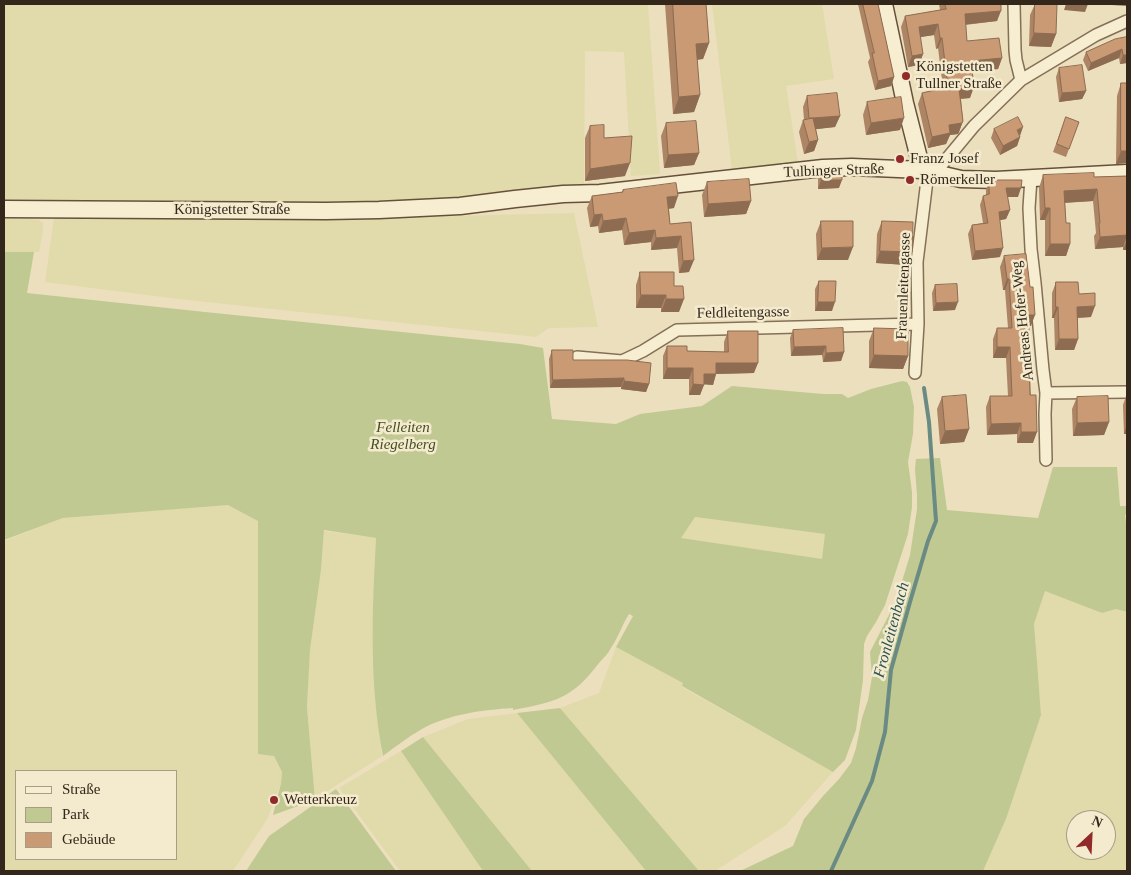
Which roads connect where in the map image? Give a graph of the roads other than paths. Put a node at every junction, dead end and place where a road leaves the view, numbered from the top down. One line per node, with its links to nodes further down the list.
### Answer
1 (884, 4): 5 (main road)
2 (1014, 4): 4 (street)
3 (1127, 21): 4 (street)
4 (1021, 80): 5 (street)
5 (928, 172): 7 (main road, Tulbinger Straße); 8 (main road, Tulbinger Straße); 10 (street, Frauenleitengasse)
6 (1127, 173): 7 (main road, Tulbinger Straße)
7 (1031, 178): 14 (street, Andreas Hofer-Weg)
8 (600, 193): 9 (main road, Königstetter Straße)
9 (4, 209)
10 (918, 324): 11 (street, Feldleitengasse); 12 (street, Frauenleitengasse)
11 (577, 357)
12 (915, 373)
13 (1127, 392): 14 (street)
14 (1046, 393): 15 (street, Andreas Hofer-Weg)
15 (1046, 460)

